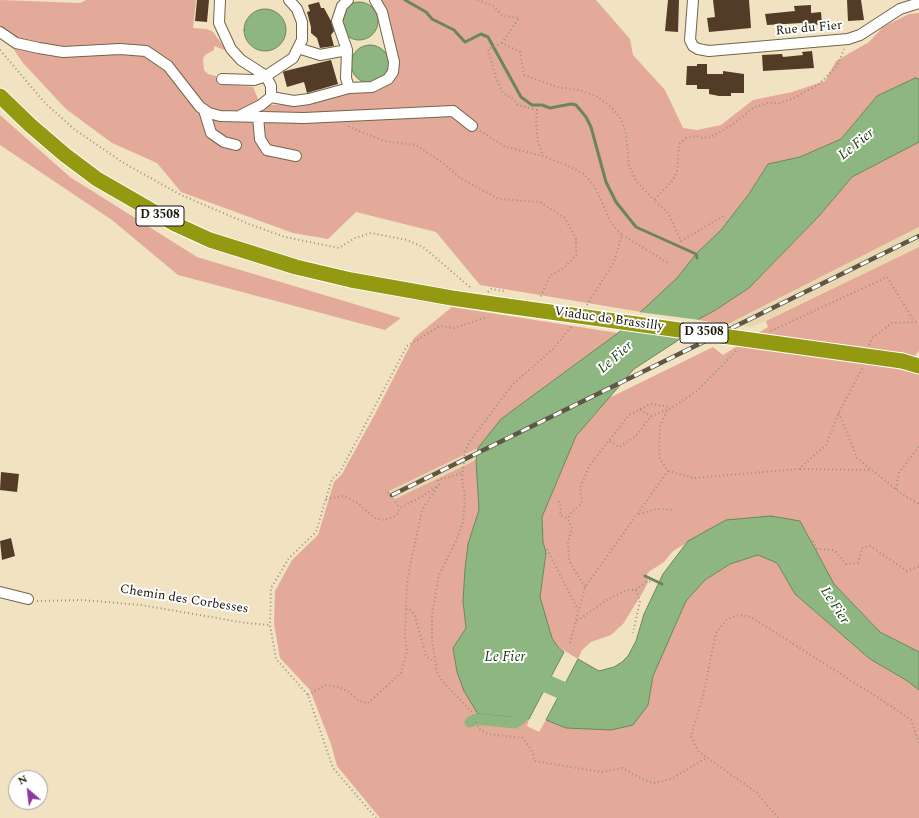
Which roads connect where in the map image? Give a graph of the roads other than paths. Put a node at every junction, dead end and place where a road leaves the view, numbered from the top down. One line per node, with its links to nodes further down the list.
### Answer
1 (220, 0): 10 (street)
2 (289, 0): 8 (street)
3 (348, 0): 9 (street)
4 (375, 0): 12 (street)
5 (692, 0): 6 (street, Rue du Fier)
6 (919, 4)
7 (0, 32): 15 (street)
8 (298, 48): 9 (street); 10 (street)
9 (347, 50): 12 (street)
10 (266, 76): 11 (street); 14 (street)
11 (222, 79)
12 (349, 88): 14 (street)
13 (0, 96): 21 (highway, Viaduc de Brassilly / D 3508, bridge)
14 (271, 97): 16 (street)
15 (204, 110): 16 (street); 19 (street)
16 (239, 116): 17 (street)
17 (258, 117): 18 (street); 20 (street)
18 (472, 126)
19 (236, 146)
20 (296, 156)
21 (902, 361): 22 (highway, D 3508); 23 (highway, D 3508)
22 (919, 362)
23 (919, 366)
24 (0, 592): 25 (street)
25 (28, 599)

